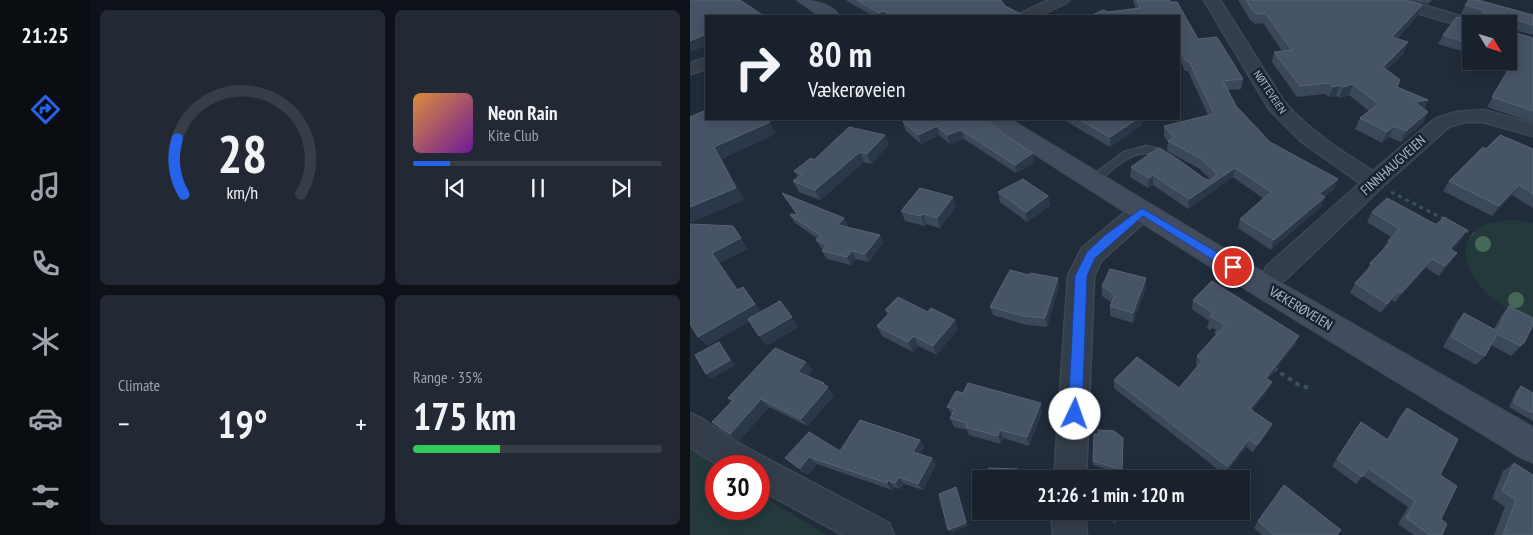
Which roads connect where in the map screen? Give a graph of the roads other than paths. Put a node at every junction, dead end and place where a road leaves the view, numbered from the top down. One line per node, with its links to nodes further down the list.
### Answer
1 (805, 0): 6 (main road)
2 (1062, 0): 5 (street)
3 (1212, 0): 14 (street, NØTTEVEIEN)
4 (1389, 0): 7 (street)
5 (1027, 12)
6 (826, 15)
7 (1462, 21)
8 (705, 63): 9 (street)
9 (690, 69)
10 (997, 120): 13 (main road, VÆKERØVEIEN)
11 (1533, 130): 14 (street, FINNHAUGVEIEN)
12 (1175, 162): 13 (lane)
13 (1092, 180): 15 (main road, VÆKERØVEIEN)
14 (1374, 182): 16 (street, FINNHAUGVEIEN)
15 (1142, 211): 18 (main road, VÆKERØVEIEN); 20 (street)
16 (1276, 273)
17 (690, 428): 19 (street)
18 (1533, 446)
19 (729, 455)
20 (1071, 470)
21 (770, 477): 23 (street)
22 (1069, 520): 24 (street)
23 (877, 535)
24 (1070, 535)

